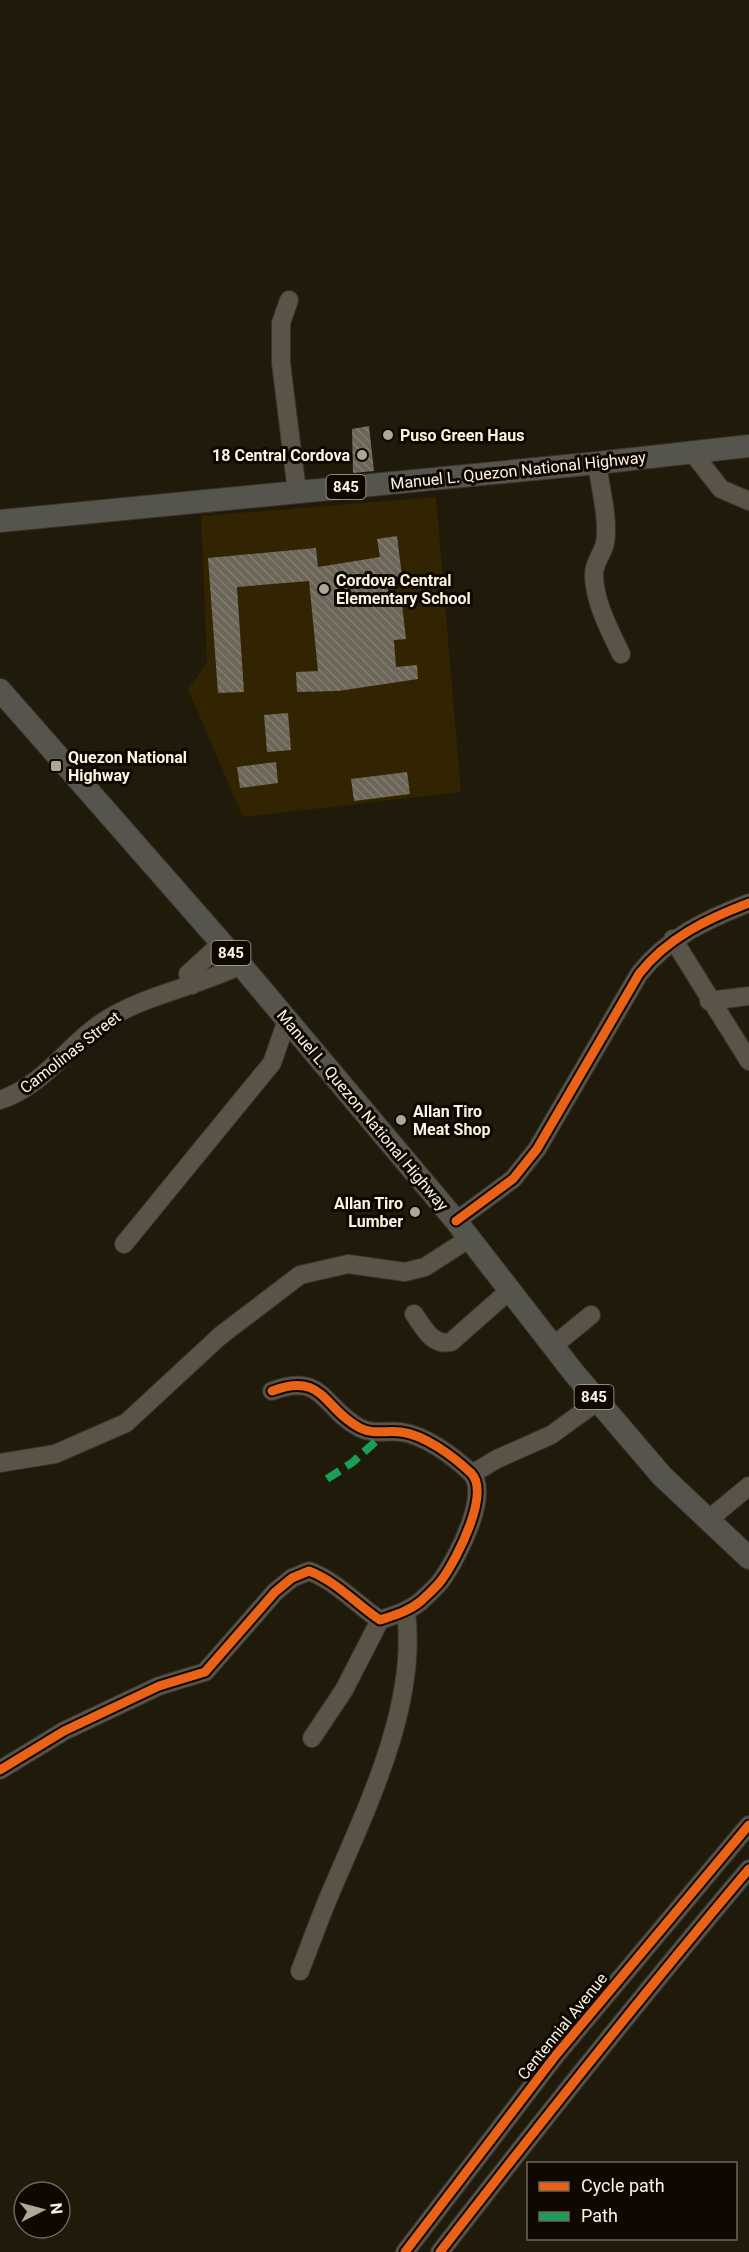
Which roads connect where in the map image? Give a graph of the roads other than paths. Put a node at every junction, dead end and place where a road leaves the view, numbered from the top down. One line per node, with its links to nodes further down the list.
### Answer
1 (289, 300): 5 (street)
2 (749, 446): 3 (main road, Manuel L. Quezon National Highway / 845)
3 (692, 452): 4 (main road, Manuel L. Quezon National Highway / 845); 6 (street)
4 (597, 463): 5 (main road, Manuel L. Quezon National Highway / 845); 8 (street)
5 (297, 492): 7 (main road, Manuel L. Quezon National Highway / 845)
6 (749, 501)
7 (0, 521)
8 (621, 654)
9 (1, 694): 12 (main road, Manuel L. Quezon National Highway / 845)
10 (749, 903): 11 (street)
11 (673, 939): 16 (street); 20 (street)
12 (222, 943): 13 (main road, Manuel L. Quezon National Highway / 845); 14 (street)
13 (241, 965): 14 (street, Camolinas Street); 17 (main road, Manuel L. Quezon National Highway / 845)
14 (192, 985): 19 (street, Camolinas Street)
15 (749, 996): 16 (street)
16 (709, 1001): 18 (street)
17 (287, 1020): 20 (main road, Manuel L. Quezon National Highway / 845); 21 (street)
18 (749, 1061)
19 (0, 1100)
20 (463, 1229): 22 (main road, Manuel L. Quezon National Highway / 845); 28 (street)
21 (124, 1244)
22 (510, 1290): 23 (street); 25 (main road, Manuel L. Quezon National Highway / 845)
23 (414, 1314)
24 (591, 1315): 25 (street)
25 (553, 1346): 27 (main road, Manuel L. Quezon National Highway / 845)
26 (272, 1391): 29 (street)
27 (598, 1401): 29 (street); 31 (main road, Manuel L. Quezon National Highway / 845)
28 (0, 1463)
29 (472, 1474): 33 (street)
30 (749, 1486): 31 (street)
31 (708, 1520): 32 (main road, Manuel L. Quezon National Highway / 845)
32 (749, 1558)
33 (406, 1612): 34 (street); 39 (street)
34 (380, 1620): 35 (street); 36 (street)
35 (312, 1738)
36 (0, 1770)
37 (749, 1824): 40 (street, Centennial Avenue)
38 (749, 1869): 41 (street)
39 (300, 1971)
40 (556, 2055): 41 (street); 42 (street, Centennial Avenue)
41 (576, 2077): 43 (street)
42 (405, 2252)
43 (440, 2252)

